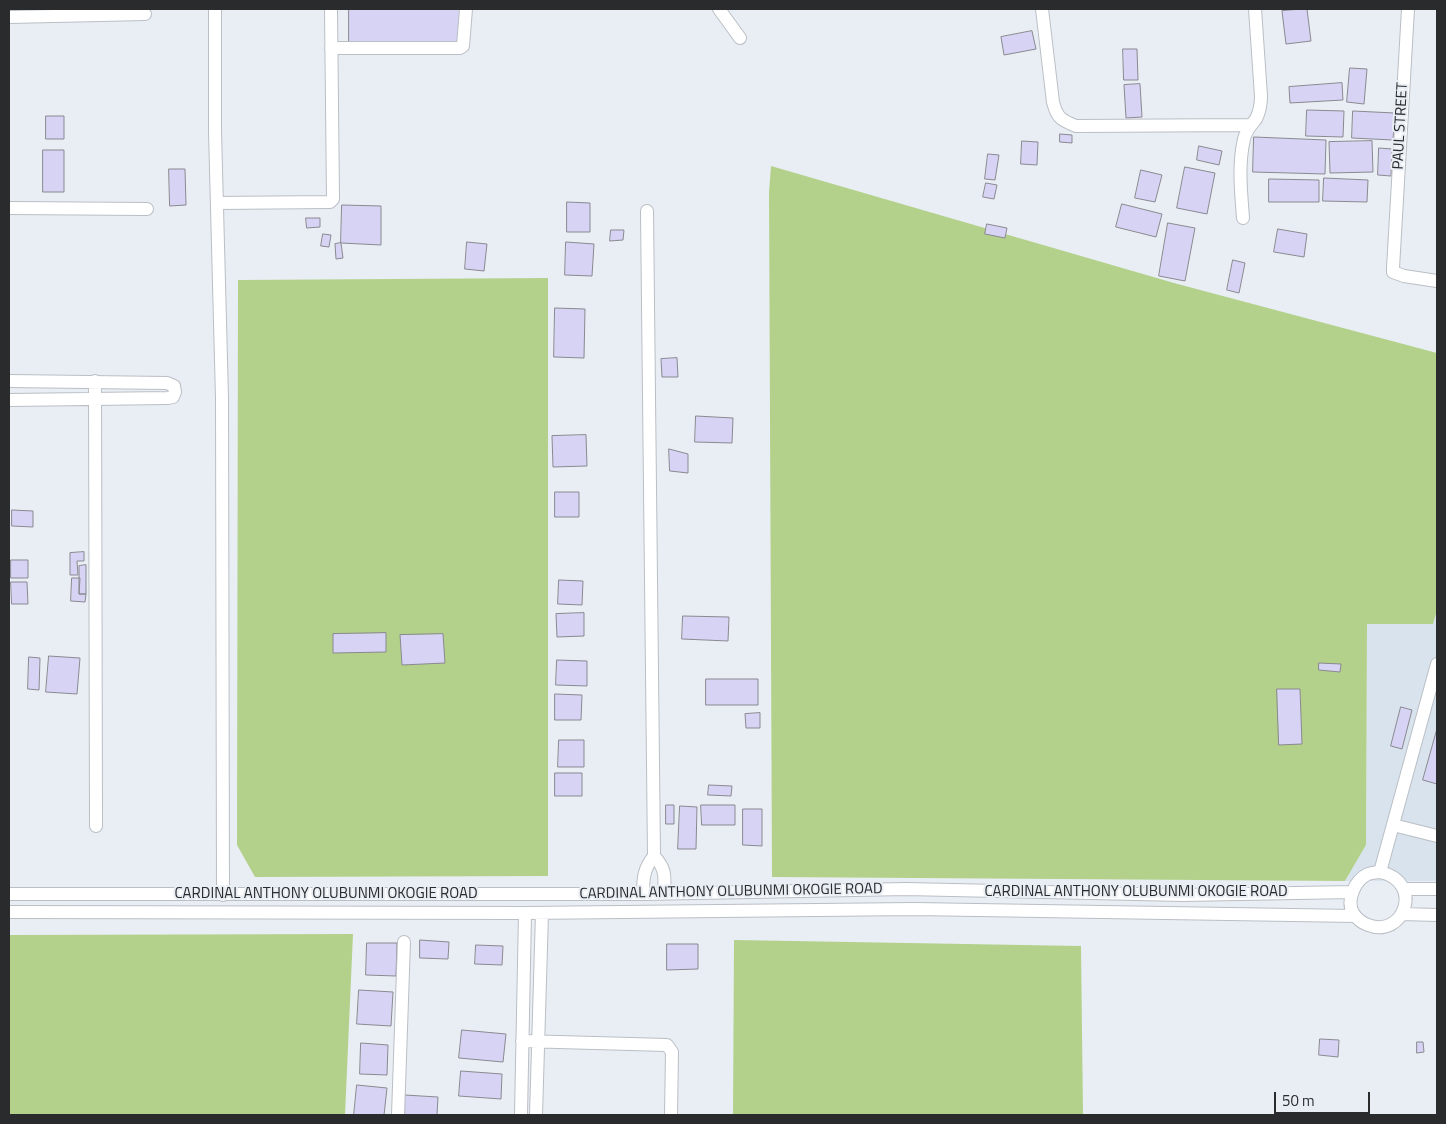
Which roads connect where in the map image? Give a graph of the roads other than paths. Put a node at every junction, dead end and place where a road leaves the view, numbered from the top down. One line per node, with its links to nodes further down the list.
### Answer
1 (214, 9): 13 (street)
2 (331, 9): 11 (street)
3 (466, 9): 11 (street)
4 (719, 9): 10 (street)
5 (1042, 9): 12 (street)
6 (1255, 9): 12 (street)
7 (1408, 9): 18 (street, PAUL STREET)
8 (146, 14): 9 (street)
9 (9, 17)
10 (740, 38)
11 (331, 48): 13 (street)
12 (1250, 125): 17 (street)
13 (217, 203): 35 (street)
14 (9, 208): 15 (street)
15 (147, 209)
16 (647, 211): 27 (street)
17 (1242, 218)
18 (1437, 281)
19 (9, 381): 20 (street)
20 (95, 381): 21 (street); 21 (street)
21 (95, 398): 22 (street); 25 (street)
22 (9, 400)
23 (1437, 664): 24 (street)
24 (1393, 825): 26 (street); 28 (street)
25 (96, 826)
26 (1437, 836)
27 (654, 856): 32 (street); 34 (street)
28 (1380, 872): 29 (street); 31 (street)
29 (1405, 889): 30 (street); 39 (street)
30 (1437, 889)
31 (1352, 892): 32 (street, CARDINAL ANTHONY OLUBUNMI OKOGIE ROAD); 41 (street)
32 (664, 893): 34 (street, CARDINAL ANTHONY OLUBUNMI OKOGIE ROAD)
33 (13, 894): 35 (street, CARDINAL ANTHONY OLUBUNMI OKOGIE ROAD); 36 (street)
34 (643, 894): 35 (street, CARDINAL ANTHONY OLUBUNMI OKOGIE ROAD)
35 (223, 895)
36 (13, 912): 37 (street, CARDINAL ANTHONY OLUBUNMI OKOGIE ROAD)
37 (525, 913): 38 (street, CARDINAL ANTHONY OLUBUNMI OKOGIE ROAD); 43 (street)
38 (542, 913): 41 (street, CARDINAL ANTHONY OLUBUNMI OKOGIE ROAD); 44 (street)
39 (1402, 914): 40 (street); 41 (street, CARDINAL ANTHONY OLUBUNMI OKOGIE ROAD)
40 (1437, 914)
41 (1355, 916)
42 (404, 942): 45 (street)
43 (522, 1041): 44 (street); 46 (street)
44 (538, 1041): 47 (street); 48 (street)
45 (398, 1115)
46 (521, 1115)
47 (536, 1115)
48 (671, 1115)

